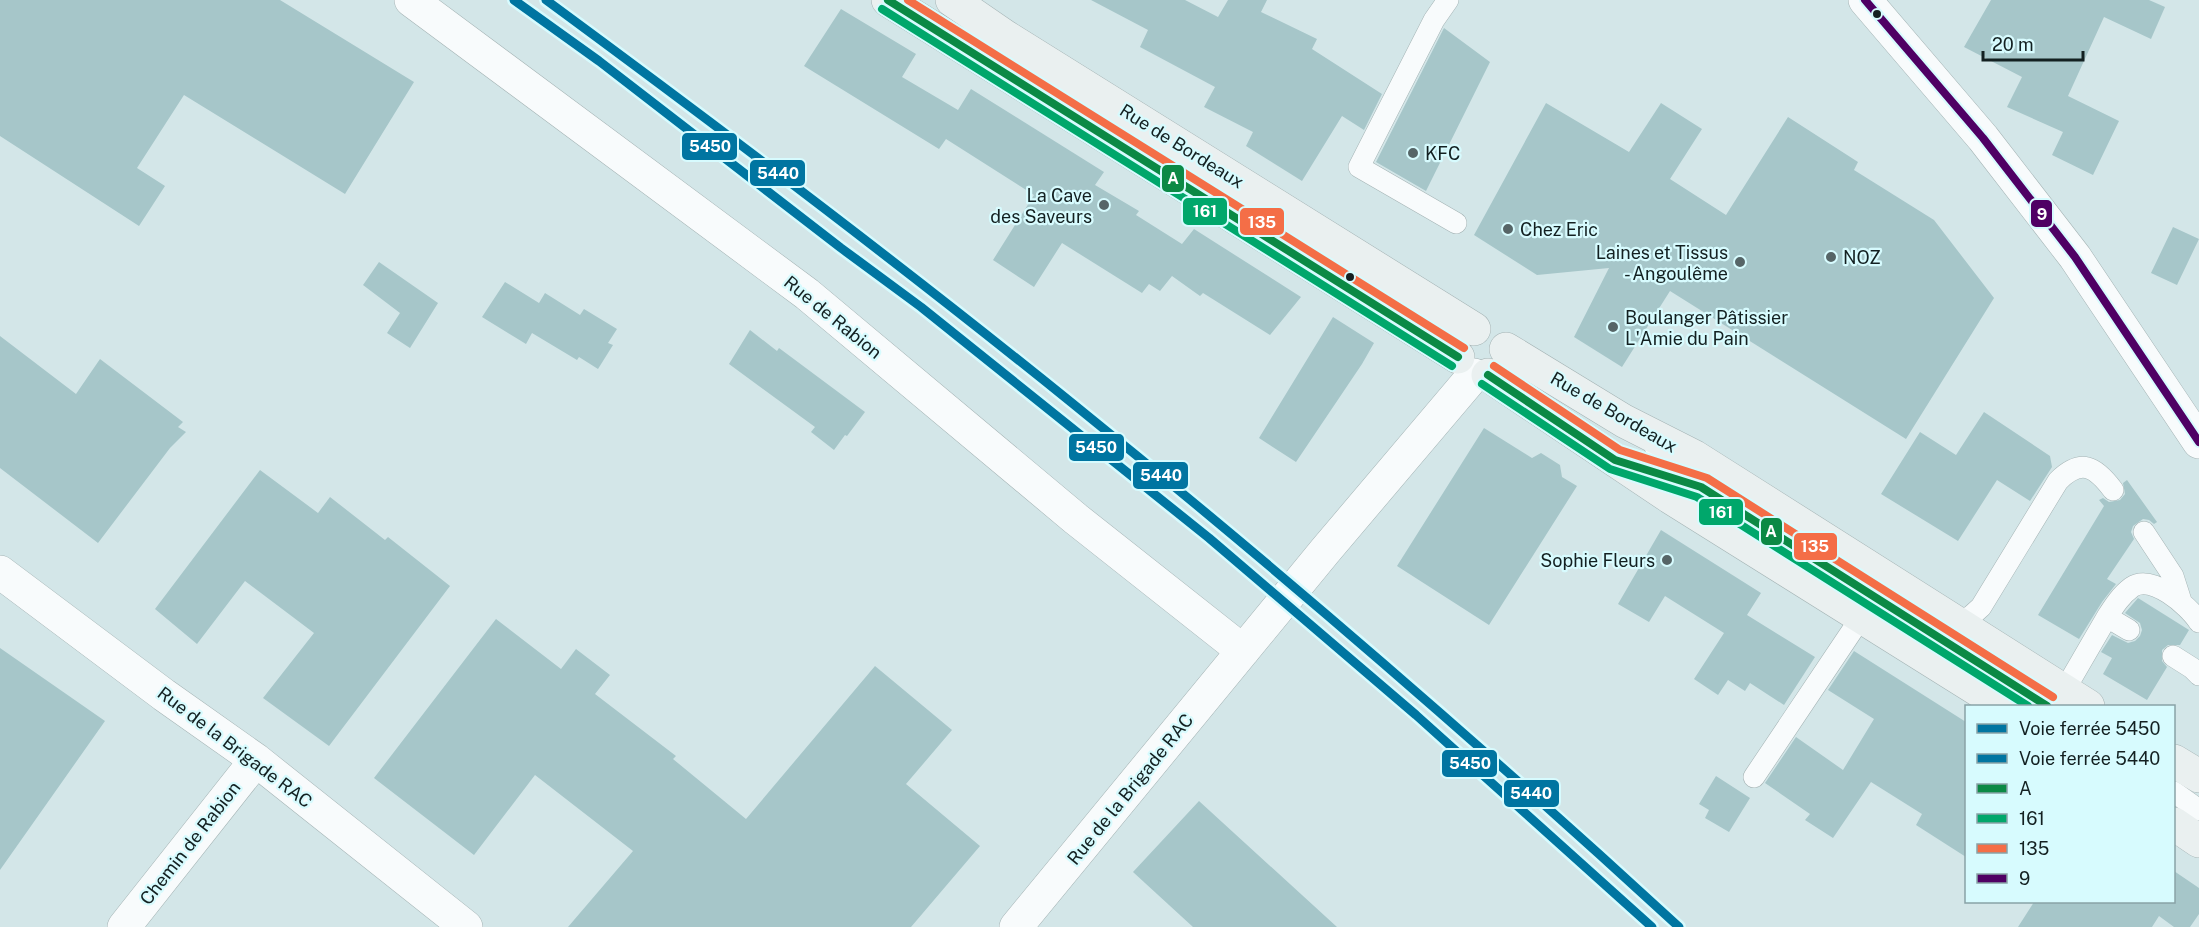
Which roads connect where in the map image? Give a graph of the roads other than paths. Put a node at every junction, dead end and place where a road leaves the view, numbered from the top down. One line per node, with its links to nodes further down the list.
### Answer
1 (411, 0): 25 (street, Rue de Rabion)
2 (888, 0): 7 (main road, Rue de Bordeaux)
3 (919, 0): 7 (lane)
4 (952, 0): 9 (main road, Rue de Bordeaux)
5 (1448, 0): 8 (lane)
6 (1865, 0): 13 (street)
7 (1228, 214): 11 (main road, Rue de Bordeaux)
8 (1456, 223)
9 (1474, 329): 10 (main road); 11 (main road)
10 (1506, 349): 11 (main road); 12 (main road, Rue de Bordeaux)
11 (1473, 369): 14 (main road, Rue de Bordeaux); 25 (street, Rue de la Brigade RAC)
12 (1624, 421): 15 (lane); 22 (main road, Rue de Bordeaux)
13 (2199, 442)
14 (1615, 460): 15 (lane); 20 (main road, Rue de Bordeaux)
15 (1701, 487): 28 (lane)
16 (2113, 490): 22 (lane)
17 (2144, 532): 19 (lane)
18 (0, 572): 30 (street, Rue de la Brigade RAC)
19 (2181, 601): 21 (lane); 23 (lane)
20 (1862, 616): 29 (main road, Rue de Bordeaux); 33 (lane)
21 (2107, 616): 24 (lane); 28 (lane)
22 (1958, 622): 28 (main road, Rue de Bordeaux)
23 (2199, 622)
24 (2129, 630)
25 (1243, 651): 40 (street, Rue de la Brigade RAC)
26 (2173, 656): 27 (lane)
27 (2199, 675)
28 (2066, 701)
29 (2002, 705)
30 (256, 760): 38 (street, Chemin de Rabion); 39 (street, Rue de la Brigade RAC)
31 (2175, 761): 32 (main road)
32 (2199, 776)
33 (1754, 777)
34 (2175, 793): 35 (lane)
35 (2199, 810)
36 (2175, 825): 37 (main road)
37 (2199, 842)
38 (124, 927)
39 (466, 927)
40 (1017, 927)

